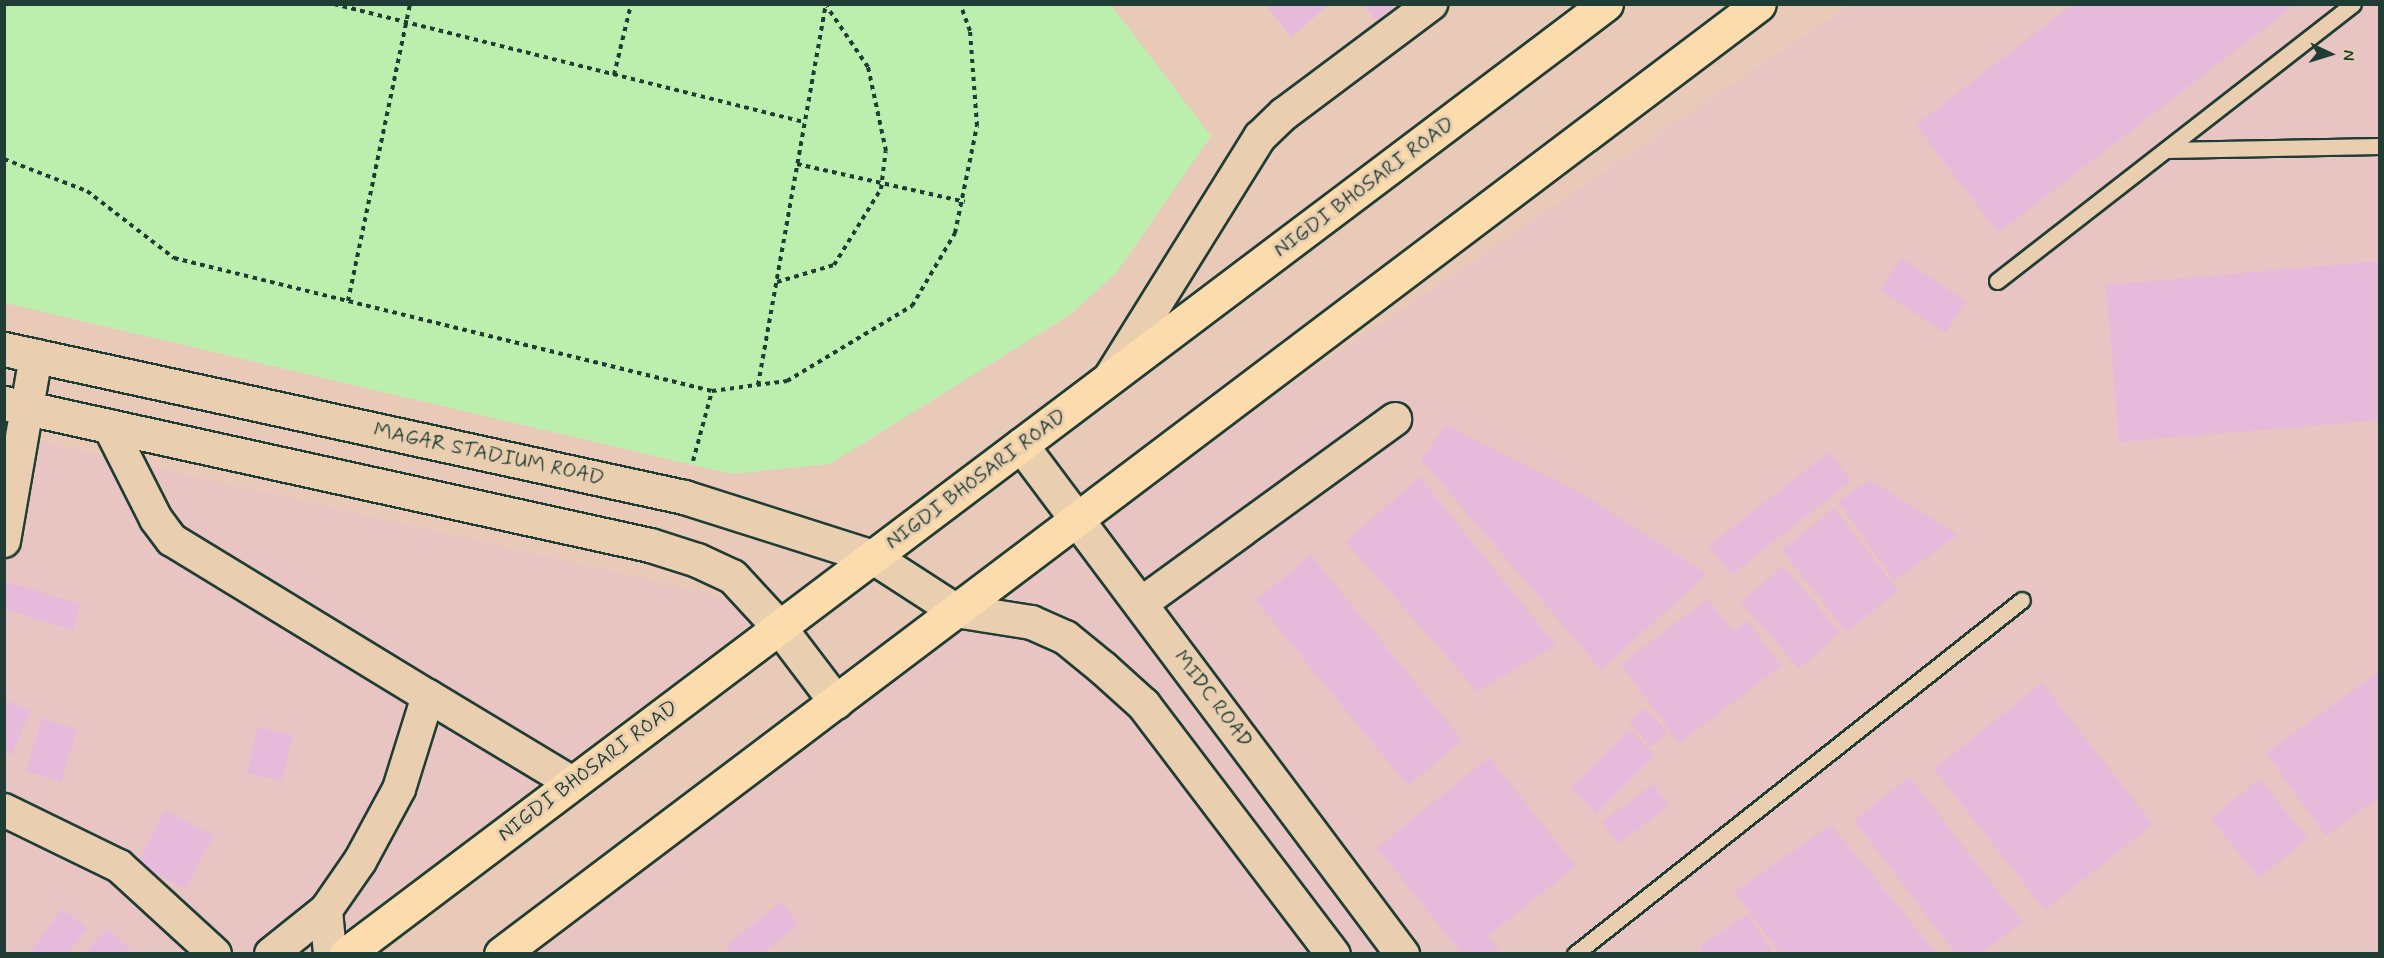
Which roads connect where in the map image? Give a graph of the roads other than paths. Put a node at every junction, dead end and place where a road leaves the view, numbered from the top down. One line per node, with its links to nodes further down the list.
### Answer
1 (1431, 4): 10 (street)
2 (1606, 4): 10 (main road, NIGDI BHOSARI ROAD)
3 (1759, 4): 15 (main road)
4 (2353, 4): 6 (lane)
5 (2379, 146): 6 (lane)
6 (2166, 150): 7 (lane)
7 (1997, 281)
8 (4, 349): 9 (street, MAGAR STADIUM ROAD)
9 (36, 356): 11 (street); 17 (street, MAGAR STADIUM ROAD)
10 (1109, 379): 14 (main road, NIGDI BHOSARI ROAD)
11 (17, 406): 13 (street); 16 (street)
12 (1395, 419): 19 (street)
13 (109, 426): 21 (street); 22 (street)
14 (1021, 445): 15 (street, MIDC ROAD); 17 (main road, NIGDI BHOSARI ROAD)
15 (1075, 521): 19 (street, MIDC ROAD); 20 (main road)
16 (4, 541)
17 (873, 557): 20 (street, MAGAR STADIUM ROAD); 21 (main road, NIGDI BHOSARI ROAD)
18 (2022, 600): 34 (lane)
19 (1142, 603): 33 (street, MIDC ROAD)
20 (955, 610): 23 (main road); 32 (street)
21 (779, 627): 23 (street); 24 (main road, NIGDI BHOSARI ROAD)
22 (428, 696): 24 (street); 26 (street)
23 (836, 702): 31 (main road)
24 (572, 783): 30 (main road, NIGDI BHOSARI ROAD)
25 (4, 810): 27 (street)
26 (326, 910): 28 (street); 29 (street)
27 (215, 954)
28 (271, 954)
29 (330, 954)
30 (346, 954)
31 (501, 954)
32 (1333, 954)
33 (1402, 954)
34 (1575, 954)

